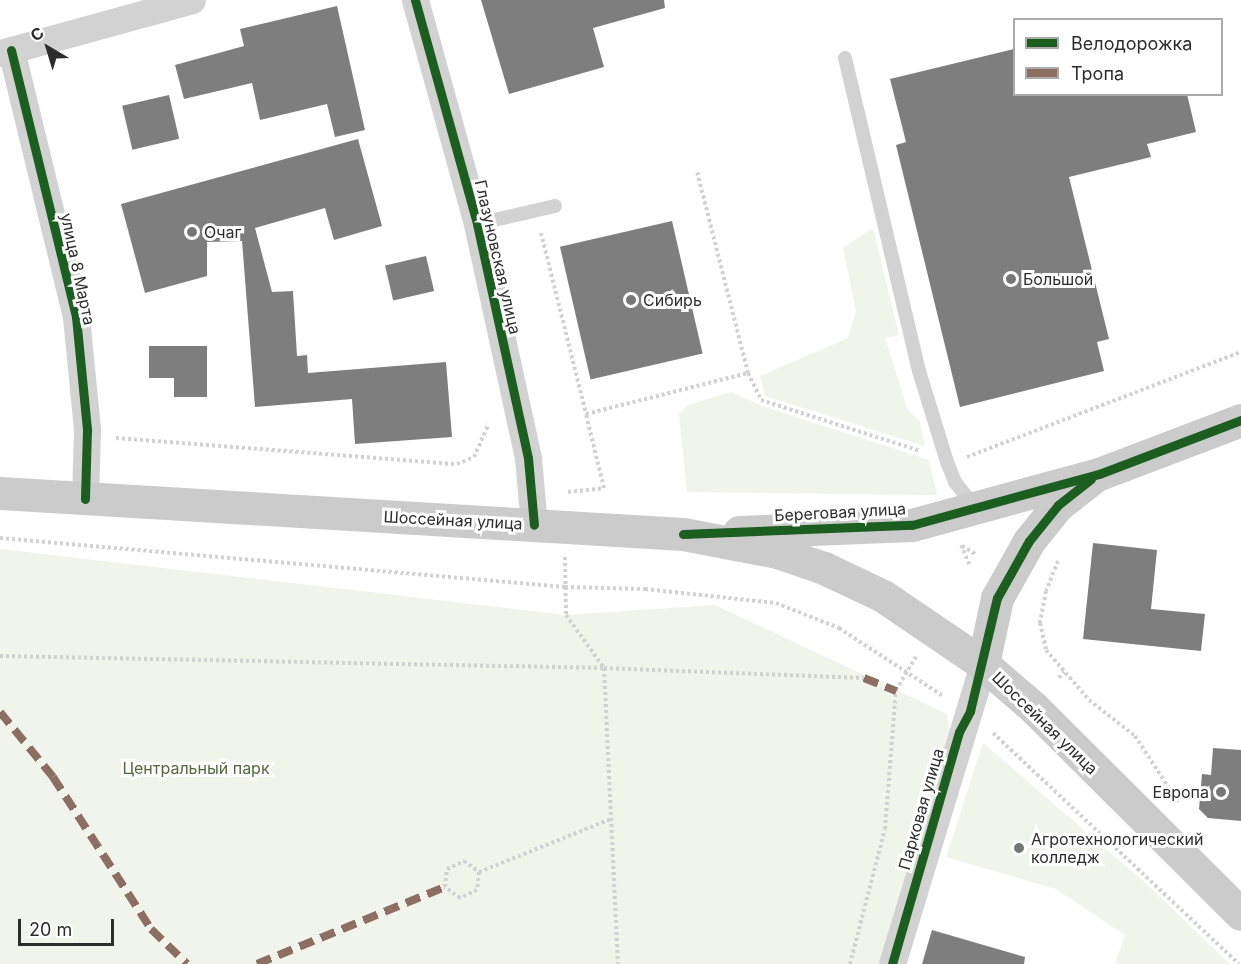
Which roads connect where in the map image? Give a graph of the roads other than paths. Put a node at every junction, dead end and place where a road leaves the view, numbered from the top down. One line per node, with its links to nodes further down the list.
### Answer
1 (192, 0): 3 (street)
2 (416, 0): 6 (street, Глазуновская улица)
3 (6, 52): 10 (street, улица 8 Марта)
4 (845, 58): 11 (lane)
5 (555, 206): 6 (lane)
6 (477, 224): 12 (street, Глазуновская улица)
7 (1241, 420): 8 (main road, Береговая улица)
8 (1099, 474): 11 (main road, Береговая улица); 14 (main road, Береговая улица)
9 (0, 493): 10 (main road, Шоссейная улица)
10 (86, 499): 12 (main road, Шоссейная улица)
11 (974, 506): 13 (main road, Береговая улица)
12 (534, 525): 13 (main road, Шоссейная улица)
13 (683, 534): 14 (main road, Шоссейная улица)
14 (983, 664): 15 (main road, Шоссейная улица); 16 (street, Парковая улица)
15 (1241, 914)
16 (892, 964)

